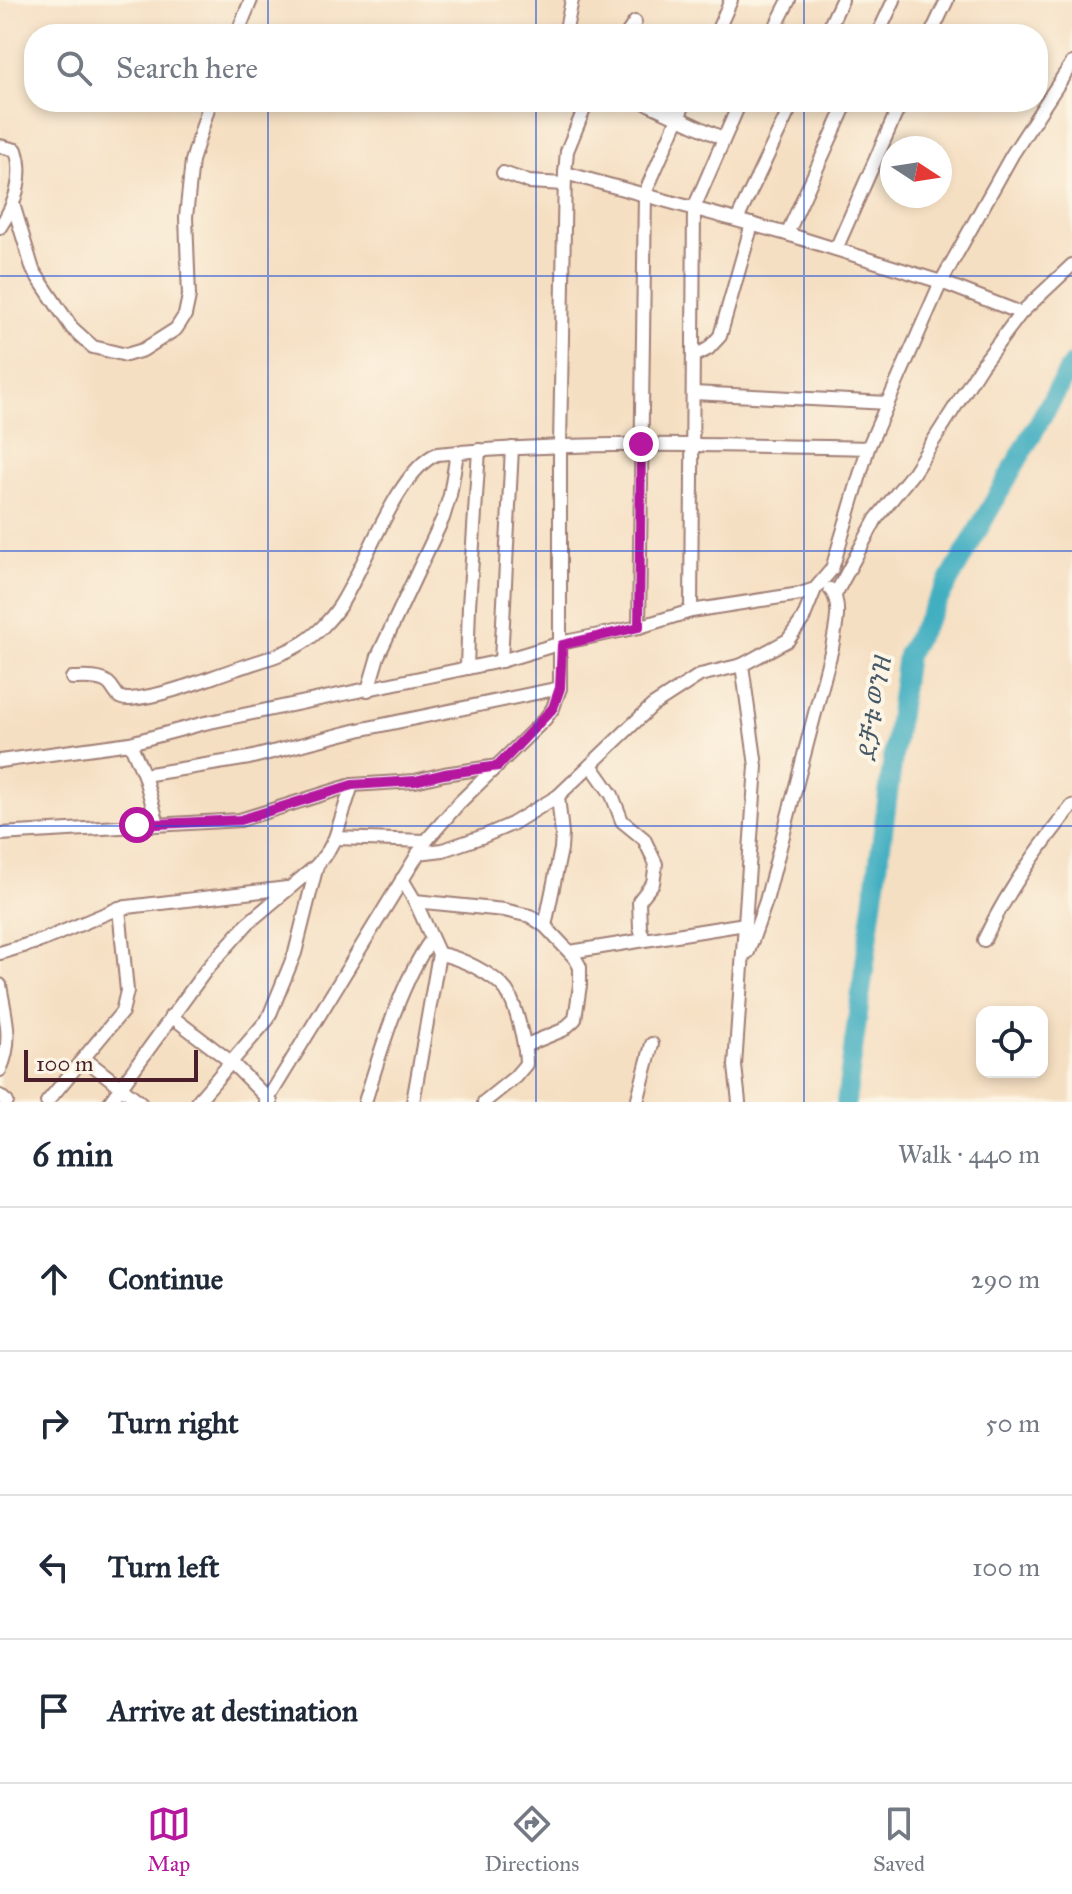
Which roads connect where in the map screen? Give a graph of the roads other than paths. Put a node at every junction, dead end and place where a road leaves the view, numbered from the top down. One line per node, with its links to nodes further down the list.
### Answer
1 (251, 0): 8 (street)
2 (572, 0): 9 (street)
3 (731, 0): 10 (street)
4 (789, 0): 11 (street)
5 (842, 0): 12 (street)
6 (894, 0): 13 (street)
7 (947, 0): 14 (street)
8 (241, 24)
9 (567, 24)
10 (720, 24)
11 (777, 24)
12 (831, 24)
13 (883, 24)
14 (936, 24)
15 (1072, 63): 16 (street)
16 (1048, 100)
17 (207, 112): 32 (street)
18 (583, 112): 30 (street)
19 (667, 112): 26 (street)
20 (680, 112): 26 (street)
21 (735, 112): 27 (street)
22 (788, 112): 34 (street)
23 (842, 112): 37 (street)
24 (897, 112): 38 (street)
25 (1040, 112): 40 (street)
26 (678, 117): 27 (street); 31 (street)
27 (722, 138): 33 (street)
28 (0, 146): 32 (street)
29 (503, 173): 30 (street)
30 (564, 178): 31 (street); 47 (street)
31 (645, 193): 33 (street); 45 (street)
32 (13, 204): 36 (street)
33 (694, 208): 34 (street); 42 (street)
34 (737, 220): 35 (street)
35 (752, 224): 37 (street); 42 (street)
36 (0, 227)
37 (787, 234): 38 (street)
38 (836, 249): 40 (street)
39 (1072, 265): 41 (street)
40 (941, 282): 41 (street); 44 (street)
41 (1021, 313): 53 (street)
42 (694, 356): 43 (street)
43 (693, 393): 44 (street); 46 (street)
44 (888, 403): 49 (street)
45 (641, 444): 46 (street); 47 (street); 55 (street)
46 (692, 444): 49 (street); 54 (street)
47 (560, 445): 48 (street); 56 (street)
48 (512, 448): 50 (street); 57 (street)
49 (868, 448): 52 (street)
50 (479, 450): 51 (street); 59 (street)
51 (457, 453): 60 (street); 62 (street)
52 (819, 585): 53 (street); 54 (street); 58 (street)
53 (835, 595): 89 (street)
54 (691, 611): 55 (street)
55 (639, 627): 56 (street)
56 (562, 645): 57 (street); 61 (street)
57 (501, 661): 59 (street)
58 (742, 665): 65 (street); 81 (street)
59 (467, 668): 62 (street)
60 (72, 678)
61 (560, 688): 66 (street); 67 (street)
62 (368, 690): 63 (street)
63 (130, 743): 64 (street); 67 (street)
64 (0, 761)
65 (591, 765): 69 (street); 83 (street)
66 (498, 766): 68 (street); 74 (street)
67 (144, 775): 71 (street)
68 (352, 785): 71 (street); 73 (street)
69 (558, 796): 75 (street); 82 (street)
70 (1072, 806): 85 (street)
71 (158, 824): 72 (street)
72 (0, 834)
73 (335, 838): 74 (street); 76 (street)
74 (426, 841): 75 (street)
75 (418, 853): 77 (street)
76 (317, 865): 78 (street); 96 (street)
77 (402, 879): 79 (street); 100 (street)
78 (287, 888): 80 (street); 92 (street)
79 (415, 901): 82 (street); 84 (street)
80 (119, 908): 87 (street); 95 (street)
81 (745, 924): 83 (street); 89 (street)
82 (545, 926): 86 (street)
83 (644, 939): 86 (street)
84 (431, 940): 88 (street); 106 (street)
85 (984, 940)
86 (570, 952): 94 (street)
87 (0, 953)
88 (439, 954): 94 (street); 107 (street)
89 (743, 969): 110 (street)
90 (0, 985): 91 (street)
91 (2, 1016): 97 (street)
92 (171, 1016): 96 (street); 98 (street)
93 (652, 1044): 109 (street)
94 (524, 1046): 108 (street)
95 (85, 1059): 98 (street); 102 (street)
96 (231, 1062): 100 (street); 105 (street)
97 (0, 1070)
98 (121, 1087): 103 (street); 104 (street)
99 (0, 1096): 101 (street)
100 (269, 1101)
101 (7, 1102)
102 (47, 1102)
103 (110, 1102)
104 (140, 1102)
105 (197, 1102)
106 (365, 1102)
107 (413, 1102)
108 (484, 1102)
109 (637, 1102)
110 (739, 1102)

